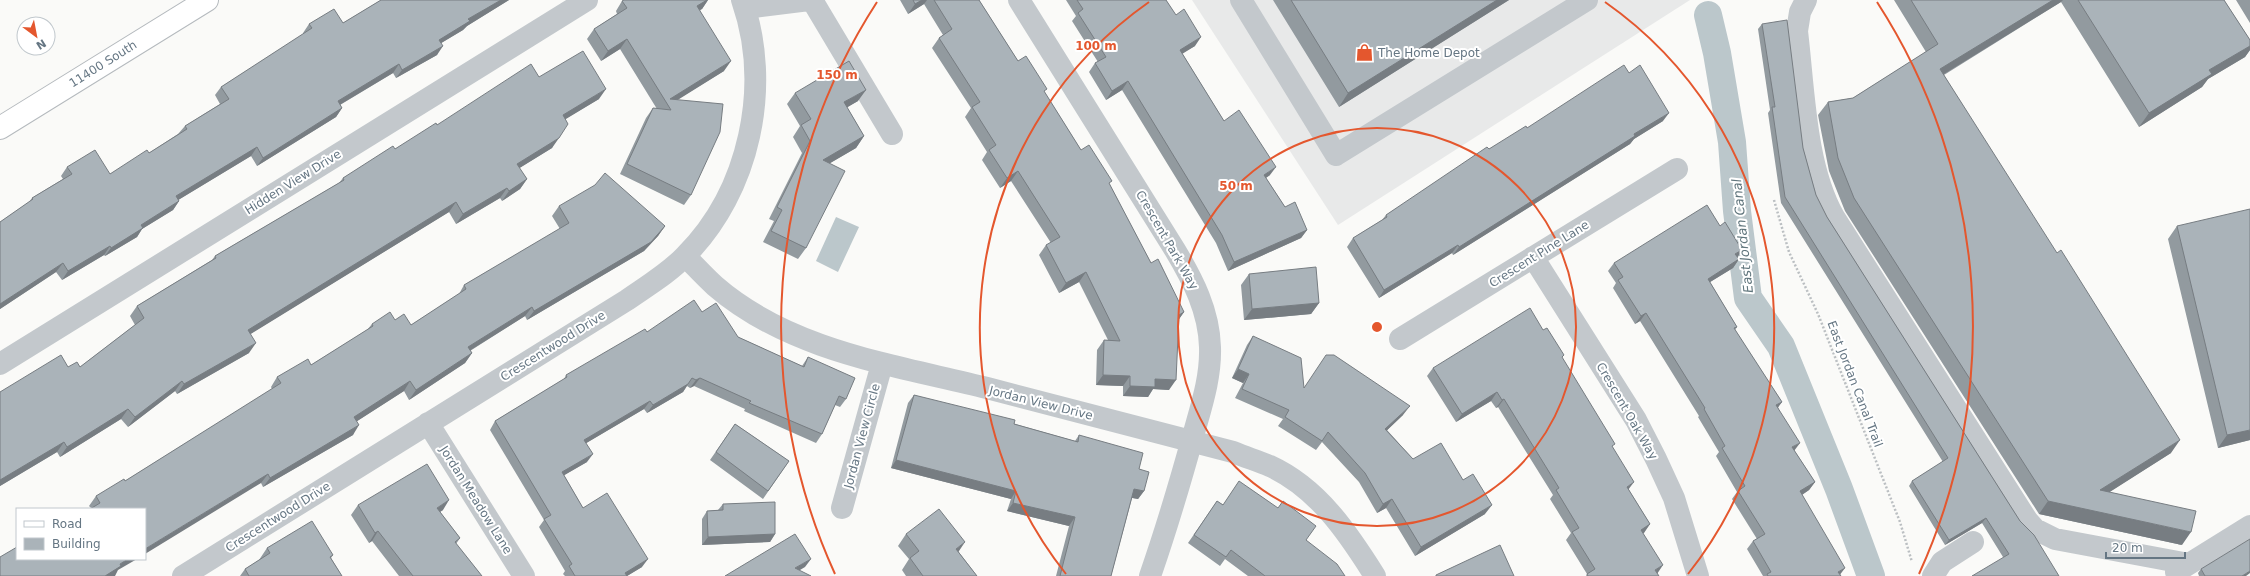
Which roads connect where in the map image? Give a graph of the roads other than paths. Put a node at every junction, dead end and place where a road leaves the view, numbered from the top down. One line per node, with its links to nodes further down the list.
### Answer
1 (206, 0): 9 (main road, 11400 South)
2 (587, 0): 15 (street, Hidden View Drive)
3 (811, 0): 8 (street); 10 (street)
4 (1019, 0): 18 (street, Crescent Park Way)
5 (1241, 0): 6 (street)
6 (1587, 0)
7 (1806, 0): 22 (street)
8 (743, 4): 12 (street, Crescentwood Drive)
9 (0, 128)
10 (892, 134)
11 (1678, 169): 13 (street, Crescent Pine Lane)
12 (685, 256): 16 (street, Jordan View Drive); 17 (street, Crescentwood Drive)
13 (1533, 258): 14 (street, Crescent Pine Lane); 27 (street, Crescent Oak Way)
14 (1400, 340)
15 (0, 364)
16 (882, 364): 18 (street, Jordan View Drive); 19 (street, Jordan View Circle)
17 (428, 423): 23 (street, Crescentwood Drive); 24 (street, Jordan Meadow Lane)
18 (1192, 442): 25 (street, Crescent Park Way); 26 (street, Jordan View Drive)
19 (842, 508)
20 (2250, 526): 22 (street)
21 (1973, 542): 28 (street)
22 (2189, 564): 29 (street)
23 (189, 574)
24 (524, 576)
25 (1150, 576)
26 (1375, 576)
27 (1698, 576)
28 (1933, 576)
29 (2170, 576)

